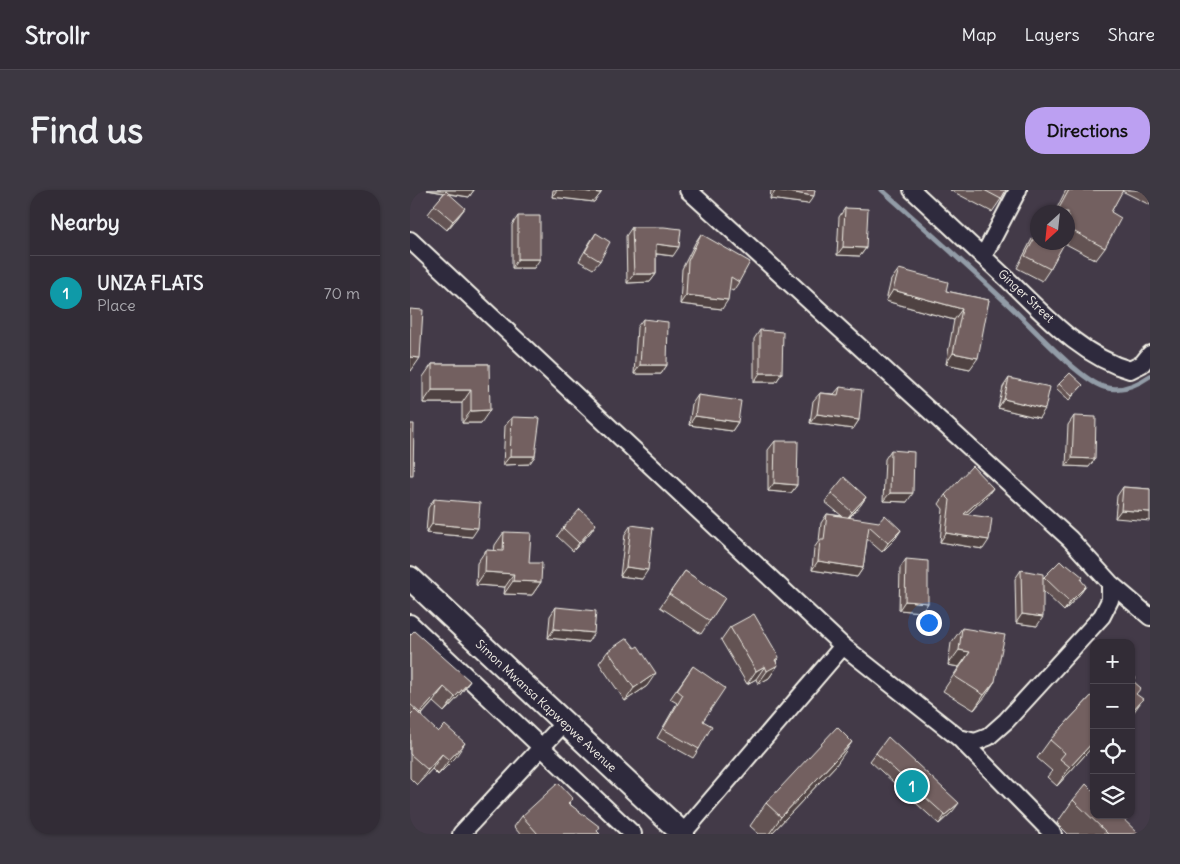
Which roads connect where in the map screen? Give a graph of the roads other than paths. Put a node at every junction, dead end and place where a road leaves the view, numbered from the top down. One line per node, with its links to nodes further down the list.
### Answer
1 (688, 190): 8 (street)
2 (912, 190): 5 (street, Ginger Street)
3 (1018, 190): 5 (street)
4 (410, 240): 11 (street)
5 (983, 257): 6 (street, Ginger Street)
6 (1150, 354)
7 (410, 578): 12 (main road, Simon Mwansa Kapwepwe Avenue)
8 (1110, 583): 9 (street); 13 (street)
9 (1150, 617)
10 (410, 623): 14 (street)
11 (843, 646): 13 (street); 17 (street)
12 (564, 724): 14 (street); 17 (main road, Simon Mwansa Kapwepwe Avenue)
13 (959, 738): 18 (street)
14 (543, 747): 15 (street); 16 (street)
15 (461, 834)
16 (633, 834)
17 (683, 834)
18 (1053, 834)

